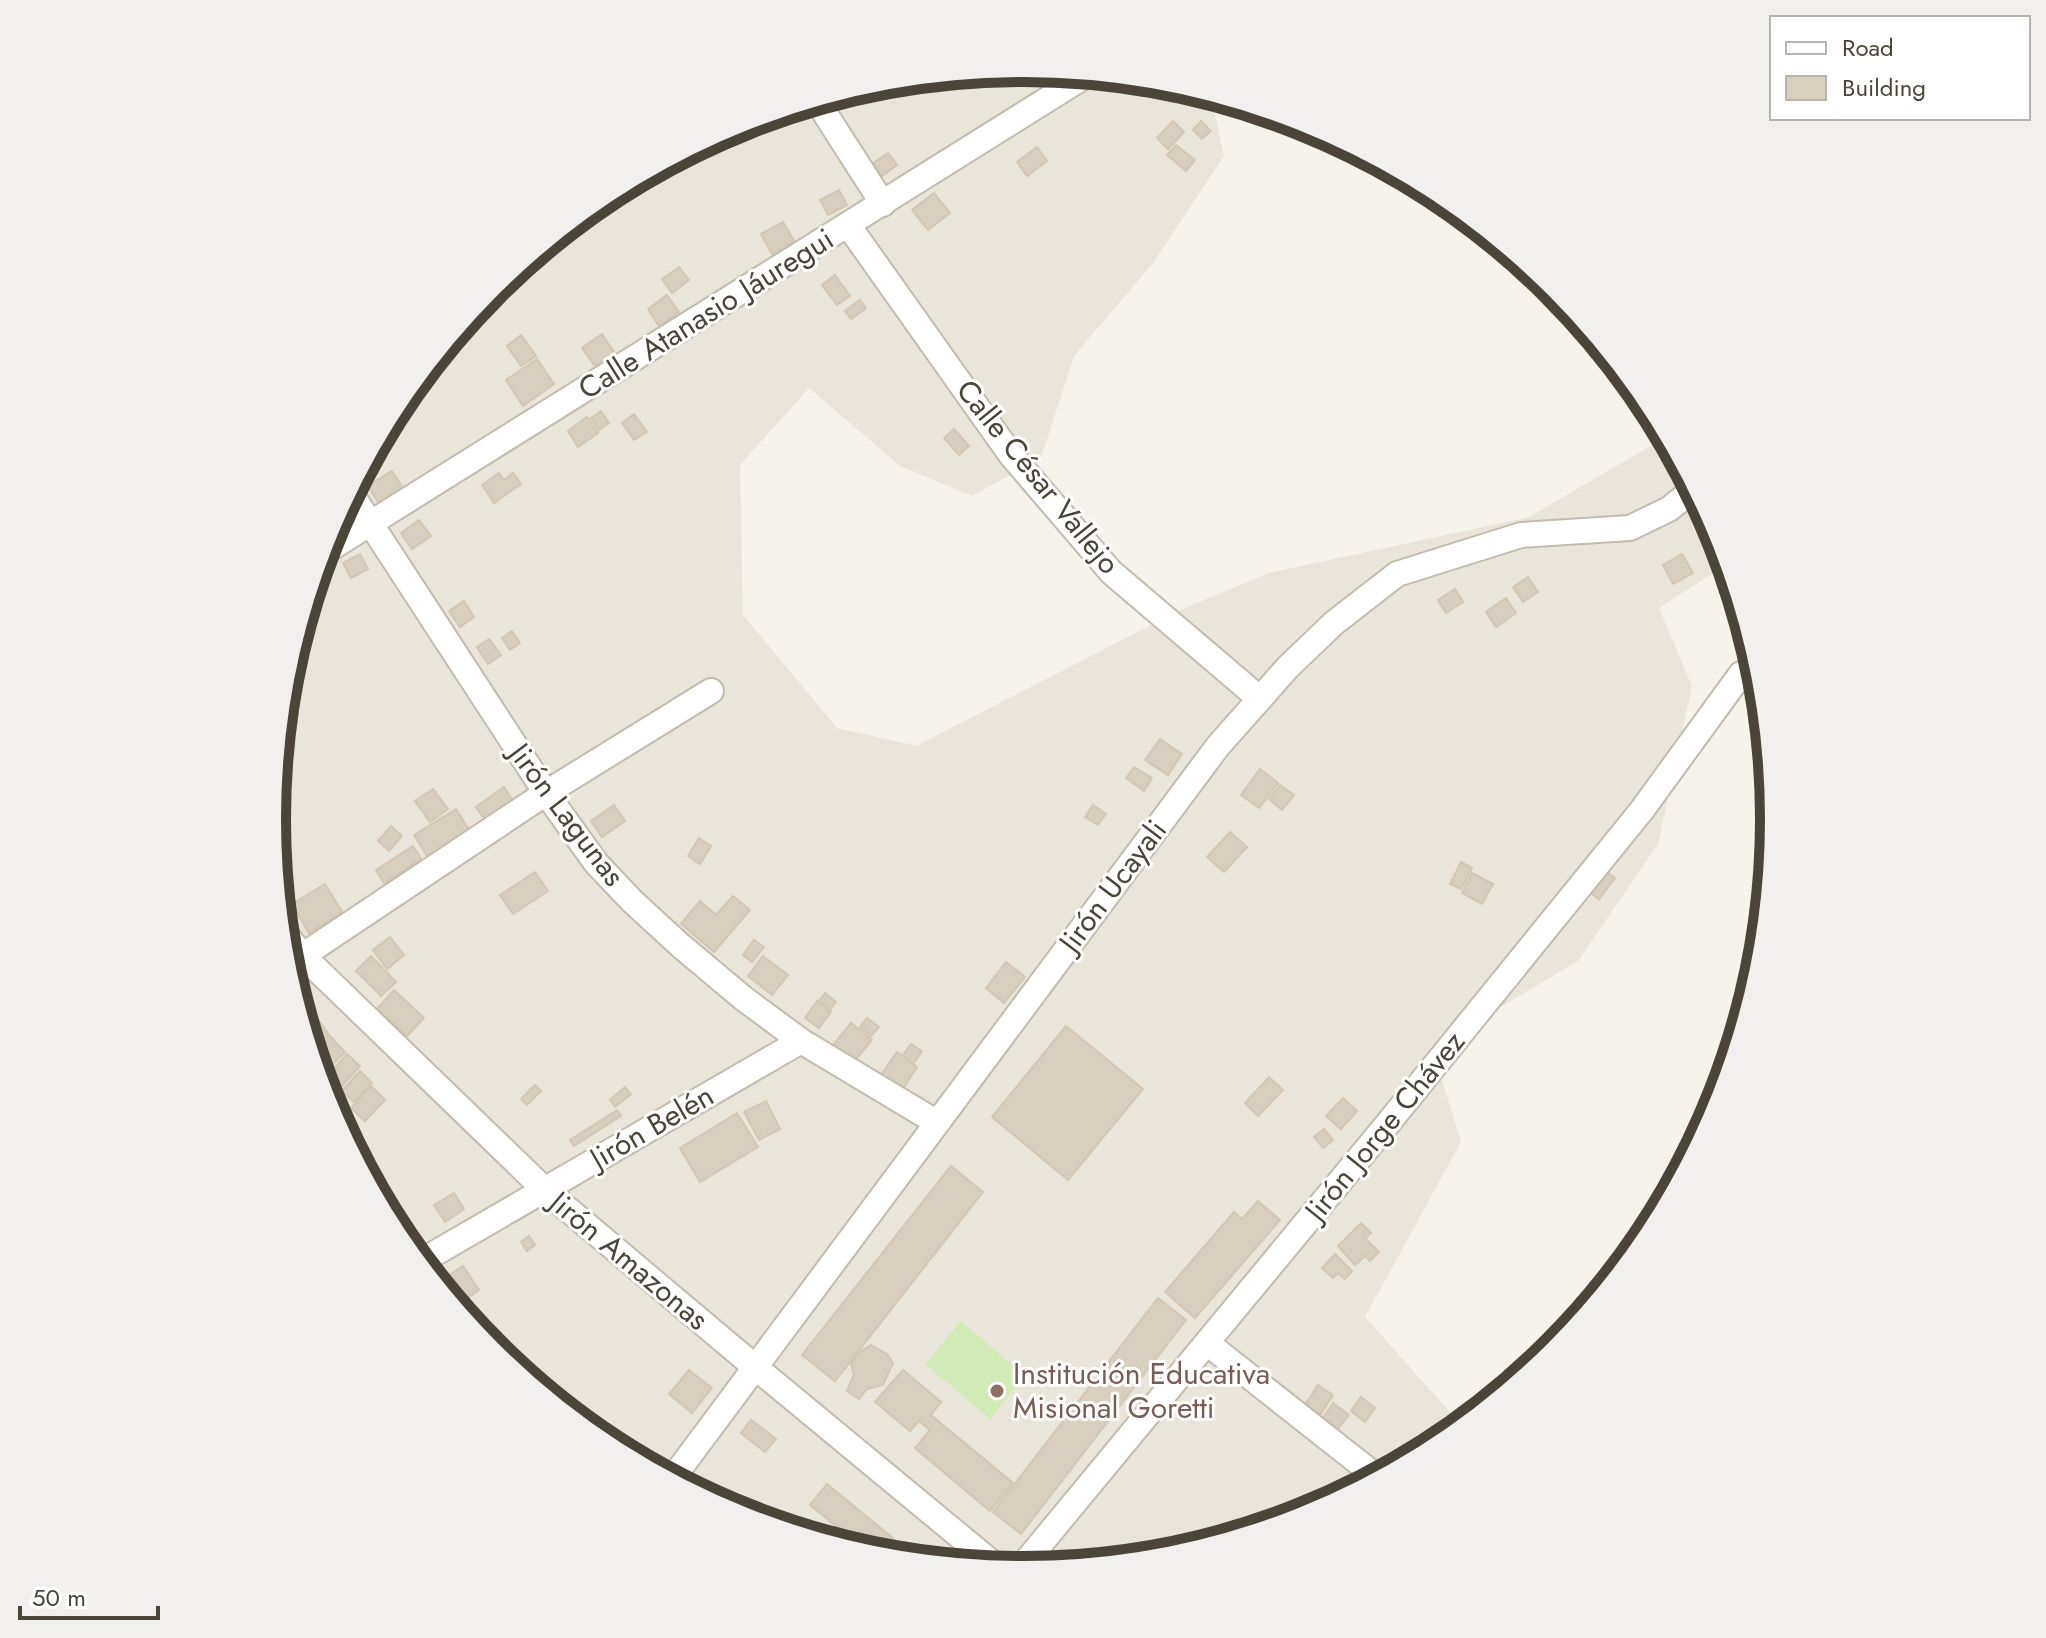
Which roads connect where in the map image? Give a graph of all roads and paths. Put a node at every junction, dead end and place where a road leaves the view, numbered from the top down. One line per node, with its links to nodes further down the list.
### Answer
1 (1072, 84): 3 (street, Calle Atanasio Jáuregui)
2 (823, 110): 3 (street)
3 (883, 204): 4 (street, Calle Atanasio Jáuregui)
4 (848, 225): 7 (street, Calle Atanasio Jáuregui); 11 (street, Calle César Vallejo)
5 (1685, 496): 11 (street, Jirón Ucayali)
6 (357, 503): 7 (street, Jirón Lagunas)
7 (370, 523): 8 (street, Calle Atanasio Jáuregui); 12 (street, Jirón Lagunas)
8 (340, 542)
9 (1741, 674): 19 (street, Jirón Jorge Chávez)
10 (711, 691): 12 (street)
11 (1260, 699): 16 (street, Jirón Ucayali)
12 (546, 793): 13 (street); 15 (street, Jirón Lagunas)
13 (299, 958)
14 (301, 966): 17 (street, Jirón Amazonas)
15 (801, 1041): 16 (street, Jirón Lagunas); 17 (street, Jirón Belén)
16 (936, 1122): 20 (street, Jirón Ucayali)
17 (545, 1190): 18 (street, Jirón Belén); 20 (street, Jirón Amazonas)
18 (430, 1256)
19 (1207, 1343): 22 (street); 24 (street, Jirón Jorge Chávez)
20 (755, 1367): 21 (street, Jirón Ucayali); 23 (street, Jirón Amazonas)
21 (679, 1470)
22 (1368, 1470)
23 (982, 1554)
24 (1031, 1556)

